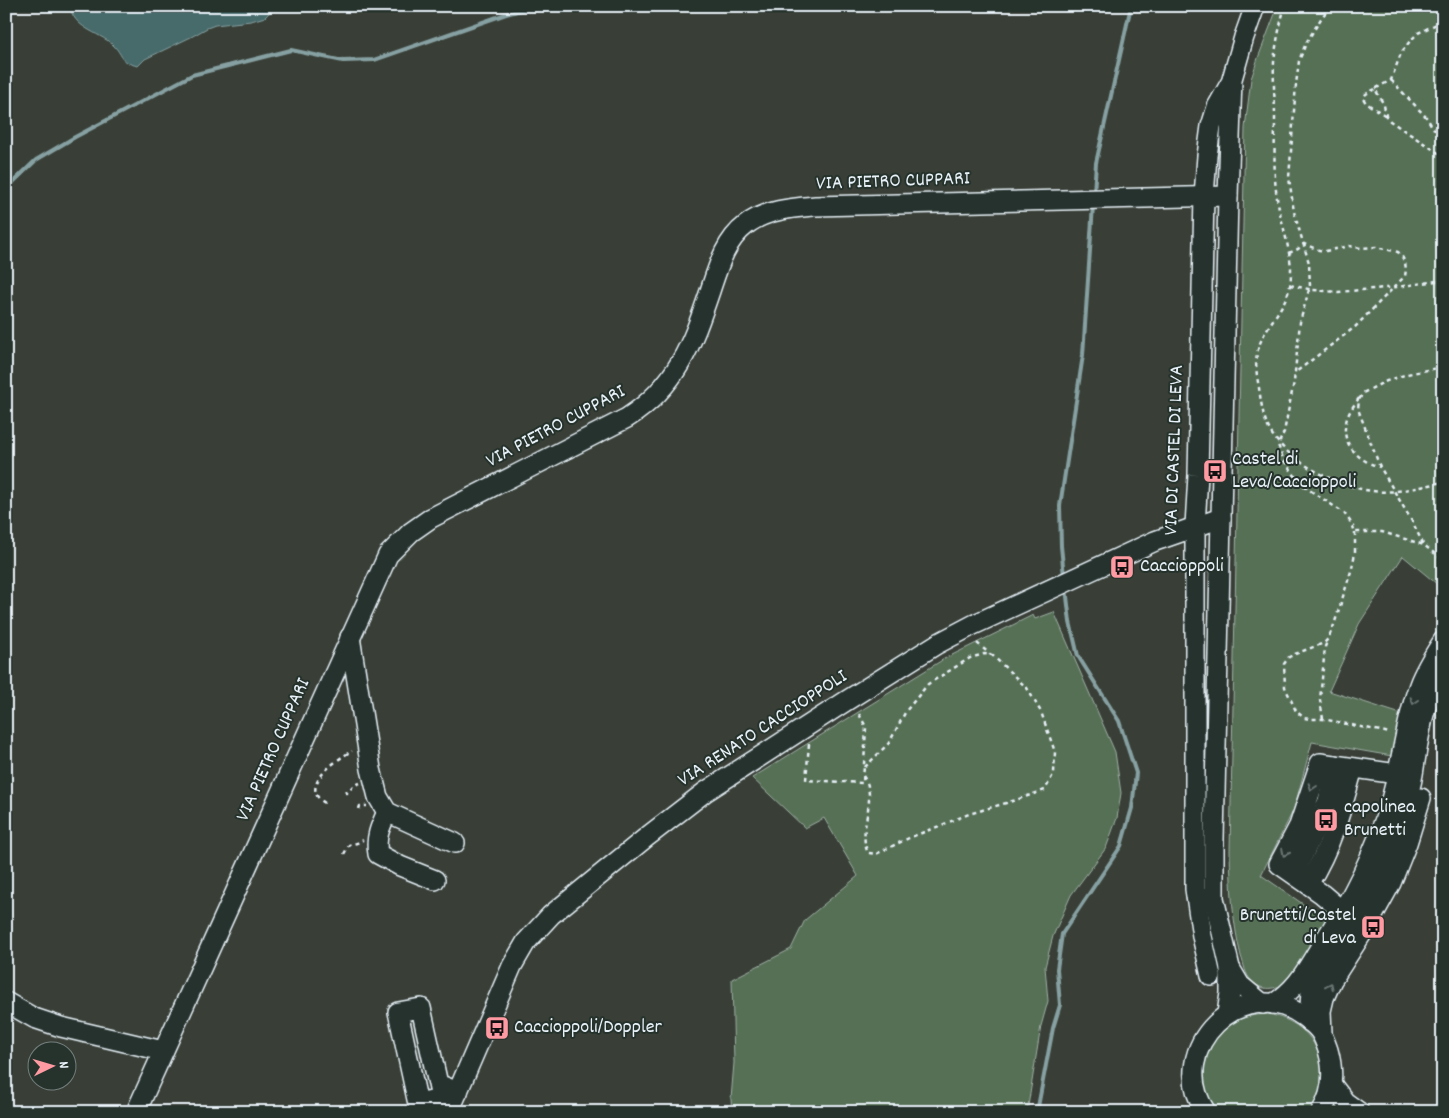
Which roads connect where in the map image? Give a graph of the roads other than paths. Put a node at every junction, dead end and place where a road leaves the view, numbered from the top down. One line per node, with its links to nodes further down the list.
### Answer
1 (1255, 6): 2 (street, VIA DI CASTEL DI LEVA)
2 (1232, 79): 3 (street, VIA DI CASTEL DI LEVA); 4 (street, VIA DI CASTEL DI LEVA)
3 (1204, 196): 4 (street, VIA PIETRO CUPPARI); 6 (street, VIA DI CASTEL DI LEVA); 7 (street, VIA PIETRO CUPPARI)
4 (1228, 196): 5 (street, VIA DI CASTEL DI LEVA)
5 (1221, 518): 6 (street, VIA RENATO CACCIOPPOLI); 19 (street, VIA DI CASTEL DI LEVA)
6 (1195, 526): 20 (street, VIA DI CASTEL DI LEVA); 28 (street, VIA RENATO CACCIOPPOLI)
7 (350, 637): 13 (street); 25 (street, VIA PIETRO CUPPARI)
8 (1443, 641): 12 (street, one-way to 12)
9 (1443, 667): 14 (street)
10 (1443, 698): 24 (street, one-way to 10)
11 (1344, 767): 12 (street); 16 (street); 16 (street, one-way to 16)
12 (1397, 774): 18 (street)
13 (387, 812): 15 (street); 17 (street)
14 (1399, 826): 18 (street); 24 (street)
15 (455, 843)
16 (1301, 879): 18 (street)
17 (435, 880)
18 (1347, 904): 22 (street)
19 (1230, 968): 22 (street, VIA DI CASTEL DI LEVA); 23 (street, VIA DI CASTEL DI LEVA)
20 (1211, 976)
21 (6, 1002): 25 (street)
22 (1268, 1004): 23 (street); 24 (street, VIA DI CASTEL DI LEVA)
23 (1227, 1014): 31 (street)
24 (1316, 1027): 27 (street)
25 (163, 1051): 29 (street, VIA PIETRO CUPPARI)
26 (438, 1084): 28 (street)
27 (1332, 1085): 32 (street); 33 (street)
28 (458, 1092): 30 (street, VIA RENATO CACCIOPPOLI)
29 (136, 1112)
30 (449, 1112)
31 (1206, 1112)
32 (1321, 1112)
33 (1359, 1112)

